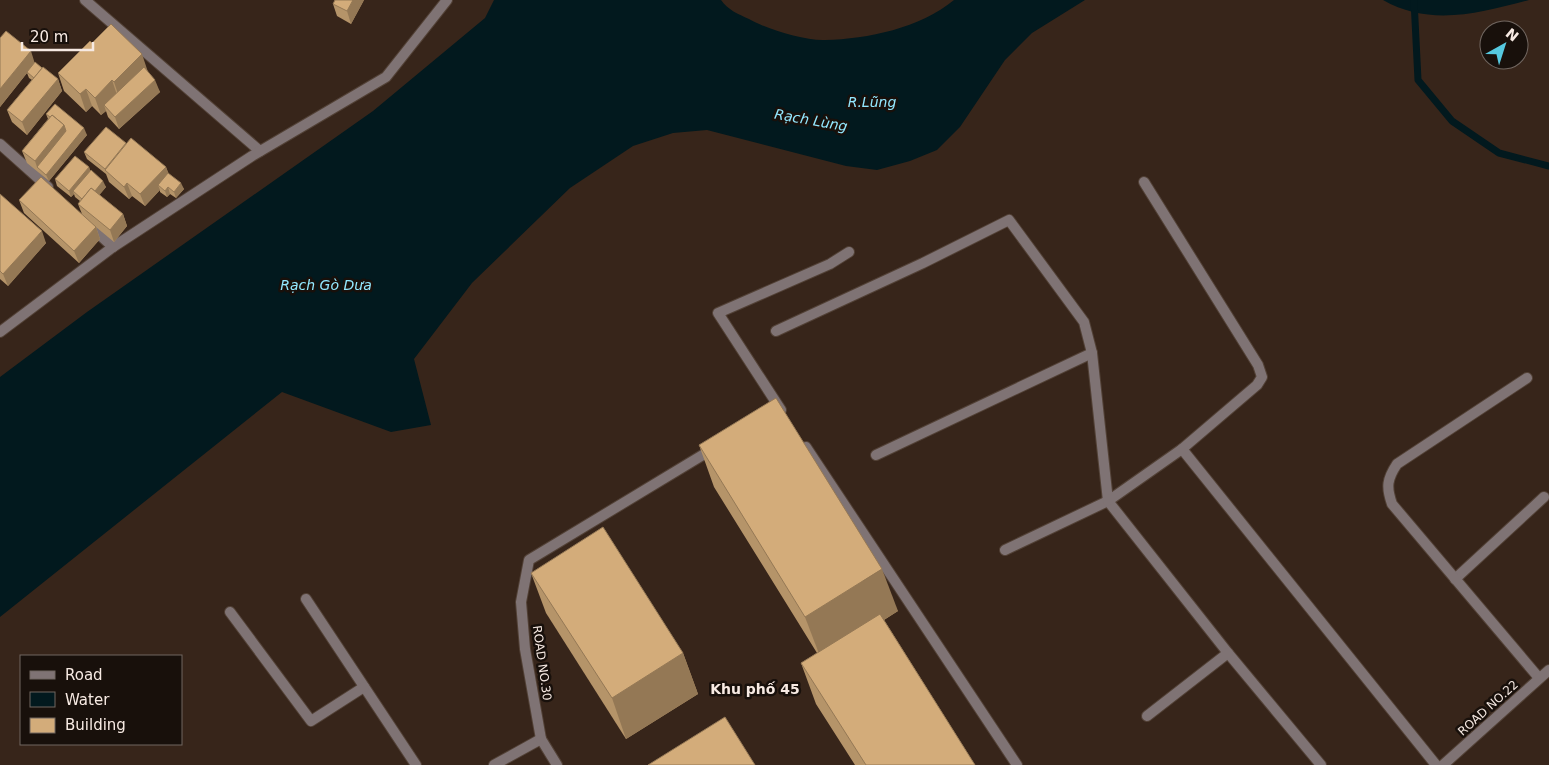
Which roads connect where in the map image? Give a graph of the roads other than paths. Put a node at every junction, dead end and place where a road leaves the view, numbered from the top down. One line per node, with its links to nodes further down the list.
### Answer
1 (86, 0): 4 (street)
2 (446, 0): 4 (street)
3 (0, 144): 6 (street)
4 (260, 152): 8 (street)
5 (1144, 182): 16 (street)
6 (57, 196)
7 (78, 215): 8 (street)
8 (113, 246): 11 (street)
9 (848, 252): 14 (street)
10 (776, 331): 12 (street)
11 (0, 332)
12 (1092, 353): 18 (street); 20 (street)
13 (1527, 378): 22 (street)
14 (788, 420)
15 (799, 436): 34 (street)
16 (1182, 449): 20 (street); 36 (street)
17 (711, 450): 30 (street, ROAD NO.30)
18 (876, 455)
19 (1544, 497): 22 (street)
20 (1108, 501): 21 (street); 25 (street)
21 (1005, 550)
22 (1455, 578): 27 (street)
23 (306, 599): 28 (street)
24 (230, 612): 28 (street)
25 (1228, 653): 29 (street); 35 (street)
26 (1549, 670): 27 (street, ROAD NO.22)
27 (1539, 678): 37 (street, ROAD NO.22)
28 (364, 686): 31 (street)
29 (1146, 716)
30 (541, 739): 32 (street); 33 (street, ROAD NO.30)
31 (416, 765)
32 (494, 765)
33 (557, 765)
34 (1017, 765)
35 (1321, 765)
36 (1436, 765)
37 (1443, 765)

